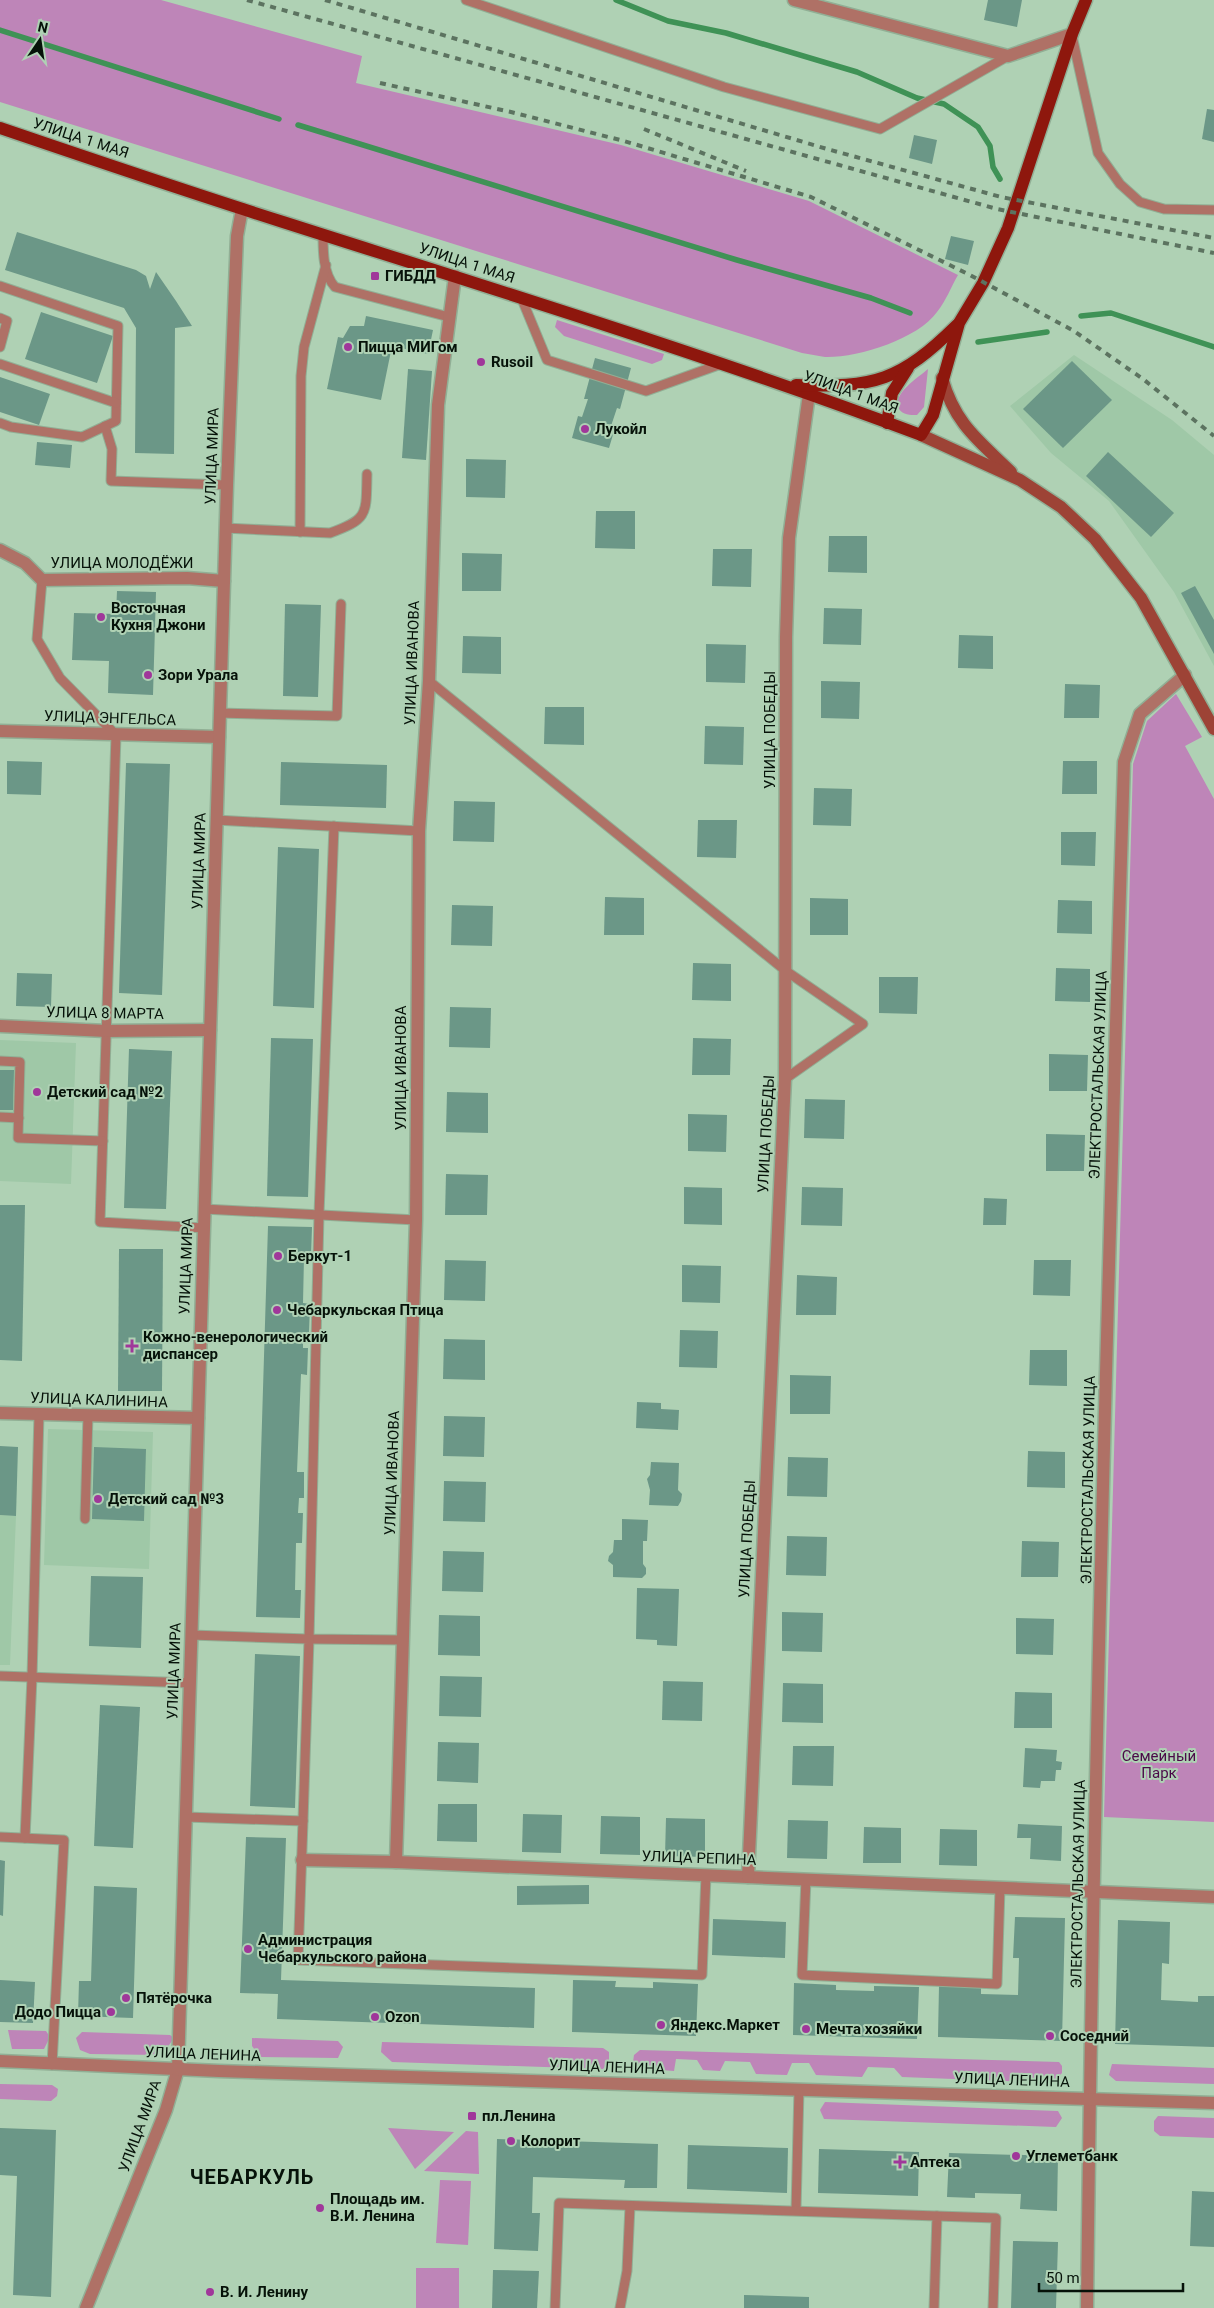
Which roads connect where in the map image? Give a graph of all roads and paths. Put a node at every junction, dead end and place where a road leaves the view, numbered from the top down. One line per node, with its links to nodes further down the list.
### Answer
1 (466, 0): 5 (lane)
2 (794, 0): 5 (street)
3 (1086, 0): 4 (main road)
4 (1072, 34): 5 (street); 8 (lane); 16 (main road)
5 (1008, 56)
6 (0, 128): 7 (main road, УЛИЦА 1 МАЯ)
7 (242, 209): 9 (main road, УЛИЦА 1 МАЯ); 31 (street, УЛИЦА МИРА)
8 (1214, 210)
9 (323, 234): 10 (lane); 11 (main road, УЛИЦА 1 МАЯ)
10 (326, 265): 14 (lane); 33 (lane)
11 (454, 276): 13 (main road, УЛИЦА 1 МАЯ); 14 (street, УЛИЦА ИВАНОВА)
12 (0, 286): 24 (lane)
13 (521, 297): 19 (main road, УЛИЦА 1 МАЯ); 19 (lane)
14 (449, 317): 39 (street, УЛИЦА ИВАНОВА)
15 (0, 318): 17 (lane)
16 (959, 324): 20 (main road); 21 (main road)
17 (0, 347)
18 (0, 364): 24 (lane)
19 (721, 364): 22 (main road, УЛИЦА 1 МАЯ)
20 (908, 368): 22 (main road); 26 (main road)
21 (942, 378): 28 (main road); 30 (main road)
22 (783, 384): 23 (main road, УЛИЦА 1 МАЯ)
23 (809, 394): 26 (main road, УЛИЦА 1 МАЯ); 48 (street, УЛИЦА ПОБЕДЫ)
24 (116, 403): 27 (lane)
25 (0, 423): 27 (lane)
26 (887, 423): 28 (main road, УЛИЦА 1 МАЯ)
27 (105, 426): 31 (lane)
28 (921, 435): 30 (main road)
29 (367, 474): 33 (lane)
30 (1020, 480): 38 (main road)
31 (227, 485): 32 (street, УЛИЦА МИРА)
32 (225, 528): 33 (lane); 36 (street, УЛИЦА МИРА)
33 (300, 532)
34 (0, 550): 35 (street, УЛИЦА МОЛОДЁЖИ)
35 (42, 580): 36 (street, УЛИЦА МОЛОДЁЖИ); 43 (lane)
36 (224, 581): 40 (street, УЛИЦА МИРА)
37 (341, 604): 40 (lane)
38 (1185, 675): 41 (main road); 82 (street, ЭЛЕКТРОСТАЛЬСКАЯ УЛИЦА)
39 (429, 681): 47 (street, УЛИЦА ИВАНОВА); 48 (lane)
40 (219, 713): 44 (street, УЛИЦА МИРА)
41 (1214, 729)
42 (0, 731): 43 (street, УЛИЦА ЭНГЕЛЬСА)
43 (116, 735): 44 (street, УЛИЦА ЭНГЕЛЬСА); 51 (lane)
44 (219, 738): 45 (street, УЛИЦА МИРА)
45 (216, 820): 46 (lane); 50 (street, УЛИЦА МИРА)
46 (334, 826): 47 (lane); 58 (lane)
47 (419, 831): 59 (street, УЛИЦА ИВАНОВА)
48 (786, 971): 53 (street, УЛИЦА ПОБЕДЫ); 53 (lane)
49 (0, 1026): 51 (street, УЛИЦА 8 МАРТА)
50 (210, 1030): 51 (street, УЛИЦА 8 МАРТА); 57 (street, УЛИЦА МИРА)
51 (106, 1031): 56 (lane)
52 (0, 1061): 55 (lane)
53 (785, 1079): 79 (street, УЛИЦА ПОБЕДЫ)
54 (0, 1118): 55 (lane)
55 (19, 1118): 56 (lane)
56 (103, 1141): 60 (lane)
57 (204, 1209): 58 (lane); 60 (street, УЛИЦА МИРА)
58 (319, 1214): 59 (lane); 67 (lane)
59 (416, 1220): 68 (street, УЛИЦА ИВАНОВА)
60 (204, 1228): 64 (street, УЛИЦА МИРА)
61 (0, 1413): 62 (street, УЛИЦА КАЛИНИНА)
62 (39, 1414): 63 (street, УЛИЦА КАЛИНИНА); 70 (lane)
63 (88, 1415): 64 (street, УЛИЦА КАЛИНИНА); 65 (lane)
64 (198, 1418): 66 (street, УЛИЦА МИРА)
65 (85, 1519)
66 (191, 1635): 67 (lane); 71 (street, УЛИЦА МИРА)
67 (309, 1639): 68 (lane); 73 (lane)
68 (403, 1640): 77 (street, УЛИЦА ИВАНОВА)
69 (0, 1676): 70 (lane)
70 (32, 1677): 71 (lane); 75 (lane)
71 (190, 1682): 72 (street, УЛИЦА МИРА)
72 (186, 1817): 73 (lane); 86 (street, УЛИЦА МИРА)
73 (303, 1821): 76 (lane)
74 (0, 1837): 75 (lane)
75 (24, 1838): 85 (lane)
76 (302, 1860): 77 (street, УЛИЦА РЕПИНА); 78 (lane)
77 (396, 1862): 78 (street, УЛИЦА РЕПИНА)
78 (706, 1875): 79 (street, УЛИЦА РЕПИНА)
79 (748, 1877): 80 (street, УЛИЦА РЕПИНА)
80 (806, 1879): 81 (street, УЛИЦА РЕПИНА); 81 (lane)
81 (1000, 1887): 82 (street, УЛИЦА РЕПИНА)
82 (1094, 1891): 83 (street, УЛИЦА РЕПИНА); 88 (street, ЭЛЕКТРОСТАЛЬСКАЯ УЛИЦА)
83 (1214, 1897)
84 (0, 2061): 85 (street, УЛИЦА ЛЕНИНА)
85 (52, 2065): 86 (street, УЛИЦА ЛЕНИНА)
86 (178, 2069): 87 (street, УЛИЦА ЛЕНИНА); 93 (street, УЛИЦА МИРА)
87 (799, 2089): 88 (street, УЛИЦА ЛЕНИНА); 91 (lane)
88 (1089, 2099): 89 (street, УЛИЦА ЛЕНИНА); 98 (street, ЭЛЕКТРОСТАЛЬСКАЯ УЛИЦА)
89 (1214, 2103)
90 (630, 2206): 91 (lane); 94 (lane); 95 (lane)
91 (796, 2210): 92 (lane)
92 (937, 2216): 96 (lane); 97 (lane)
93 (86, 2308)
94 (555, 2308)
95 (620, 2308)
96 (934, 2308)
97 (993, 2308)
98 (1087, 2308)

